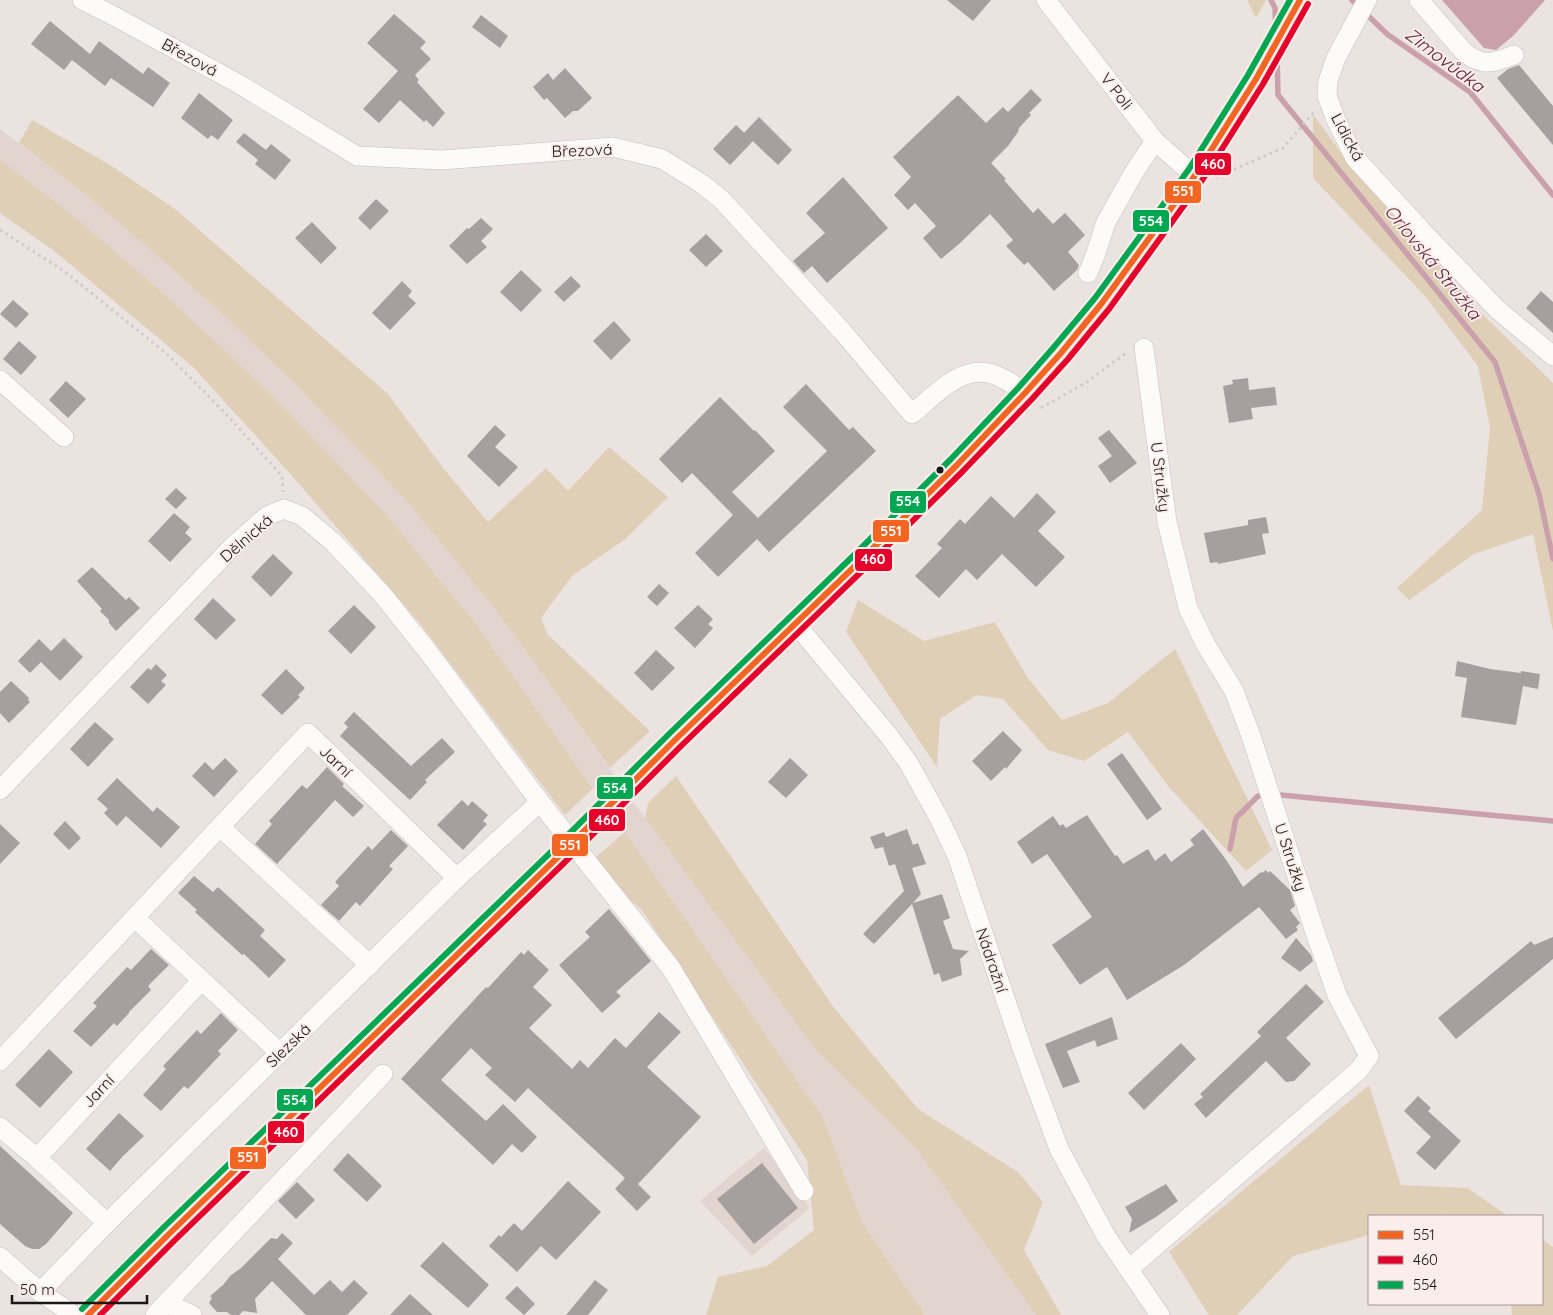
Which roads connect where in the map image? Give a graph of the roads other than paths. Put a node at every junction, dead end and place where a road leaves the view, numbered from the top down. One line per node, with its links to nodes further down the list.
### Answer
1 (82, 0): 13 (street, Březová)
2 (1046, 0): 7 (street, V Poli)
3 (1367, 0): 11 (street, Lidická)
4 (1419, 0): 6 (street)
5 (1297, 6): 8 (street)
6 (1514, 55)
7 (1155, 141): 8 (street, V Poli); 9 (street)
8 (1196, 174): 13 (street)
9 (1088, 273)
10 (1144, 348): 31 (street, U Stružky)
11 (1553, 356)
12 (0, 380): 14 (street)
13 (1025, 393): 15 (street)
14 (64, 437)
15 (796, 623): 31 (street, Nádražní); 35 (street, bridge)
16 (0, 790): 17 (street, Dělnická)
17 (540, 802): 19 (street, Slezská); 28 (street, Dělnická)
18 (220, 827): 19 (street, Jarní); 20 (street, Jarní); 21 (street)
19 (457, 878): 21 (street, Slezská)
20 (135, 918): 22 (street); 24 (street, Jarní)
21 (370, 965): 23 (street, Slezská)
22 (201, 981): 23 (street); 27 (street, Jarní)
23 (280, 1053): 29 (street, Slezská)
24 (0, 1061)
25 (383, 1074): 33 (street)
26 (0, 1127): 27 (street)
27 (37, 1158): 29 (street)
28 (804, 1191)
29 (107, 1223): 32 (street, Slezská)
30 (0, 1257): 32 (street)
31 (1129, 1269): 37 (street, Nádražní)
32 (40, 1292): 34 (street)
33 (161, 1309): 36 (street)
34 (74, 1315)
35 (88, 1315)
36 (192, 1315)
37 (1160, 1315)

